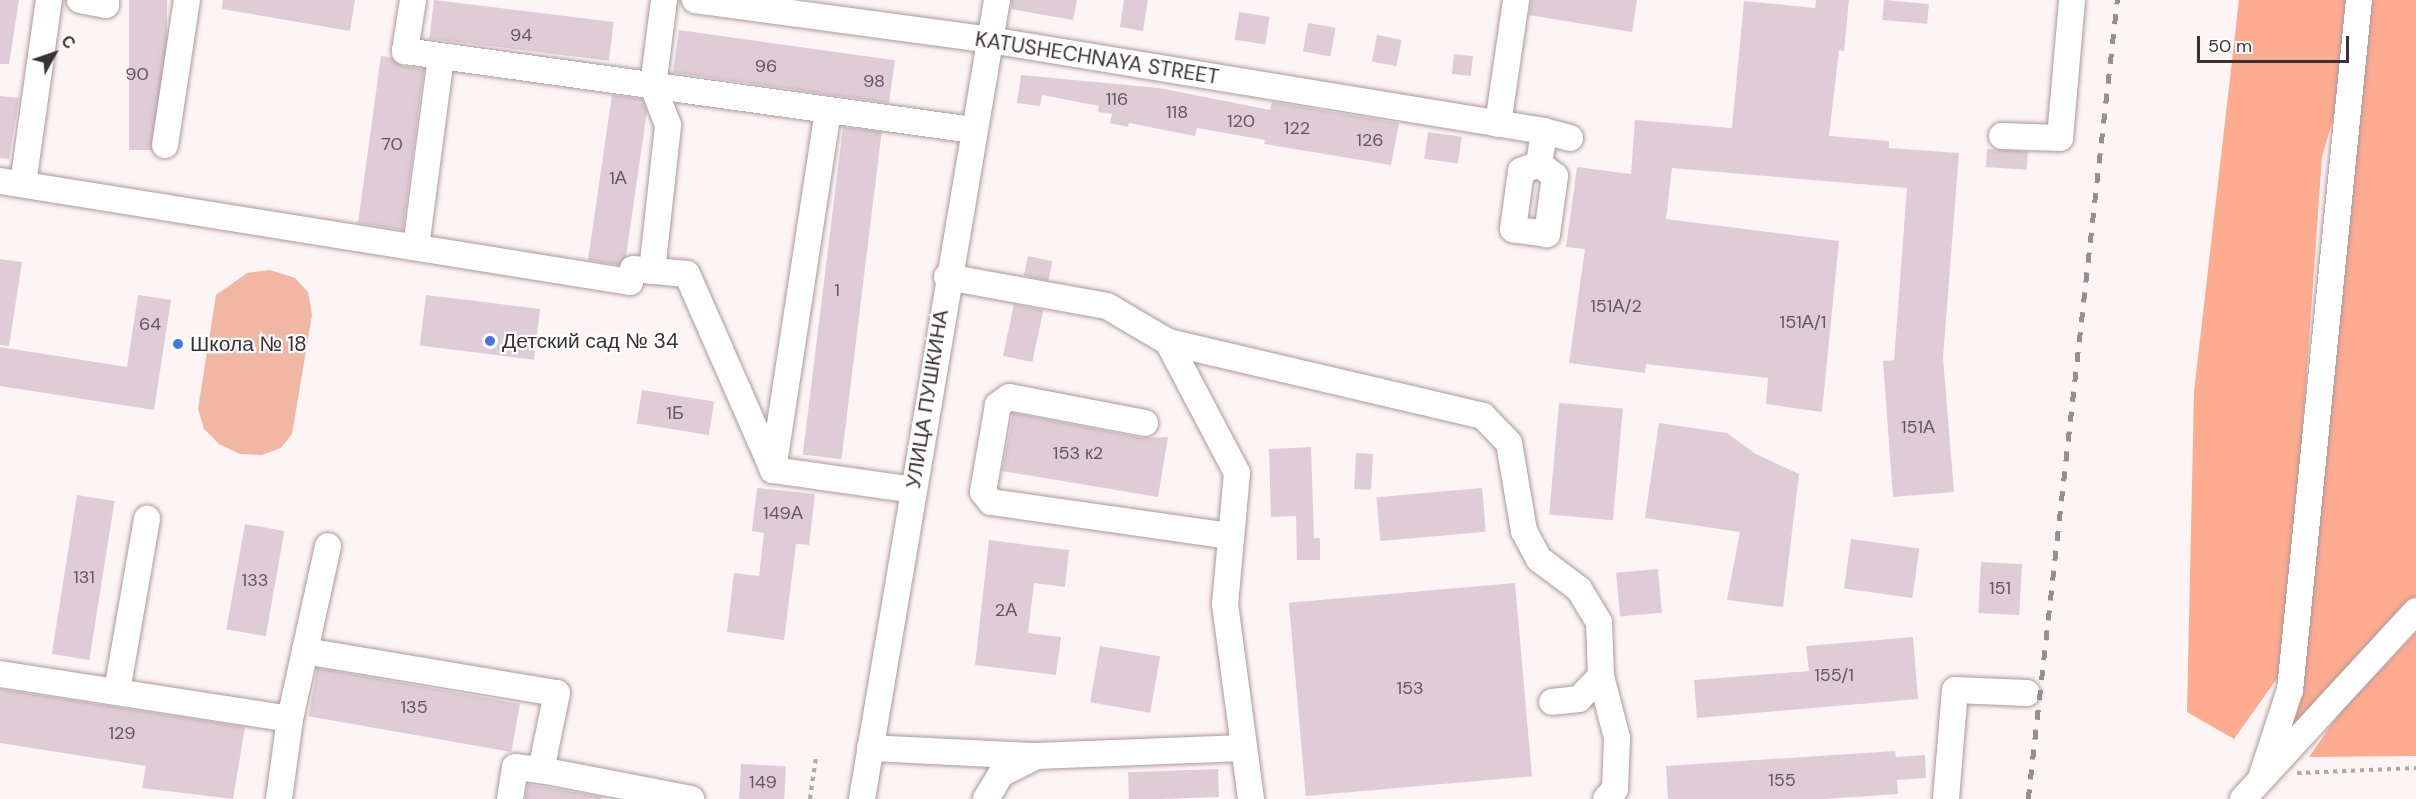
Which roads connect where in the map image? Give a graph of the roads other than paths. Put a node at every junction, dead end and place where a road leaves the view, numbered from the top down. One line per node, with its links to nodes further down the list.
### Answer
1 (49, 0): 23 (street)
2 (80, 0): 3 (street)
3 (106, 0)
4 (187, 0): 21 (street)
5 (413, 0): 13 (street)
6 (664, 0): 14 (street)
7 (695, 0): 12 (street, KATUSHECHNAYA STREET)
8 (997, 0): 12 (street, УЛИЦА ПУШКИНА)
9 (1516, 0): 16 (street)
10 (2072, 0): 19 (street)
11 (2359, 0): 46 (street)
12 (990, 40): 16 (street, KATUSHECHNAYA STREET); 17 (street, УЛИЦА ПУШКИНА)
13 (441, 57): 14 (street); 24 (street)
14 (653, 86): 15 (street); 25 (street)
15 (828, 110): 17 (street); 29 (street)
16 (1498, 124): 18 (street, KATUSHECHNAYA STREET)
17 (973, 130): 26 (street, УЛИЦА ПУШКИНА)
18 (1544, 131): 20 (street, KATUSHECHNAYA STREET); 22 (street)
19 (2002, 136)
20 (1570, 138)
21 (165, 145)
22 (1539, 164)
23 (12, 182): 24 (street)
24 (416, 248): 25 (street)
25 (652, 271): 29 (street)
26 (947, 277): 27 (street); 30 (street, УЛИЦА ПУШКИНА)
27 (1168, 342): 32 (street); 37 (street)
28 (1145, 423): 32 (street)
29 (773, 470): 30 (street)
30 (913, 490): 42 (street, УЛИЦА ПУШКИНА)
31 (147, 519): 38 (street)
32 (1231, 536): 43 (street)
33 (328, 546): 35 (street)
34 (2416, 611): 46 (street)
35 (305, 651): 41 (street); 45 (street)
36 (0, 674): 38 (street)
37 (1601, 676): 40 (street); 53 (street)
38 (117, 691): 41 (street)
39 (2027, 693): 54 (street)
40 (1552, 702)
41 (290, 719): 47 (street)
42 (870, 748): 44 (street); 50 (street, УЛИЦА ПУШКИНА)
43 (1244, 748): 44 (street); 52 (street)
44 (1036, 756): 51 (street)
45 (541, 770): 48 (street); 49 (street)
46 (2262, 775): 55 (street)
47 (279, 799)
48 (510, 799)
49 (691, 799)
50 (862, 799)
51 (986, 799)
52 (1251, 799)
53 (1606, 799)
54 (1946, 799)
55 (2243, 799)

